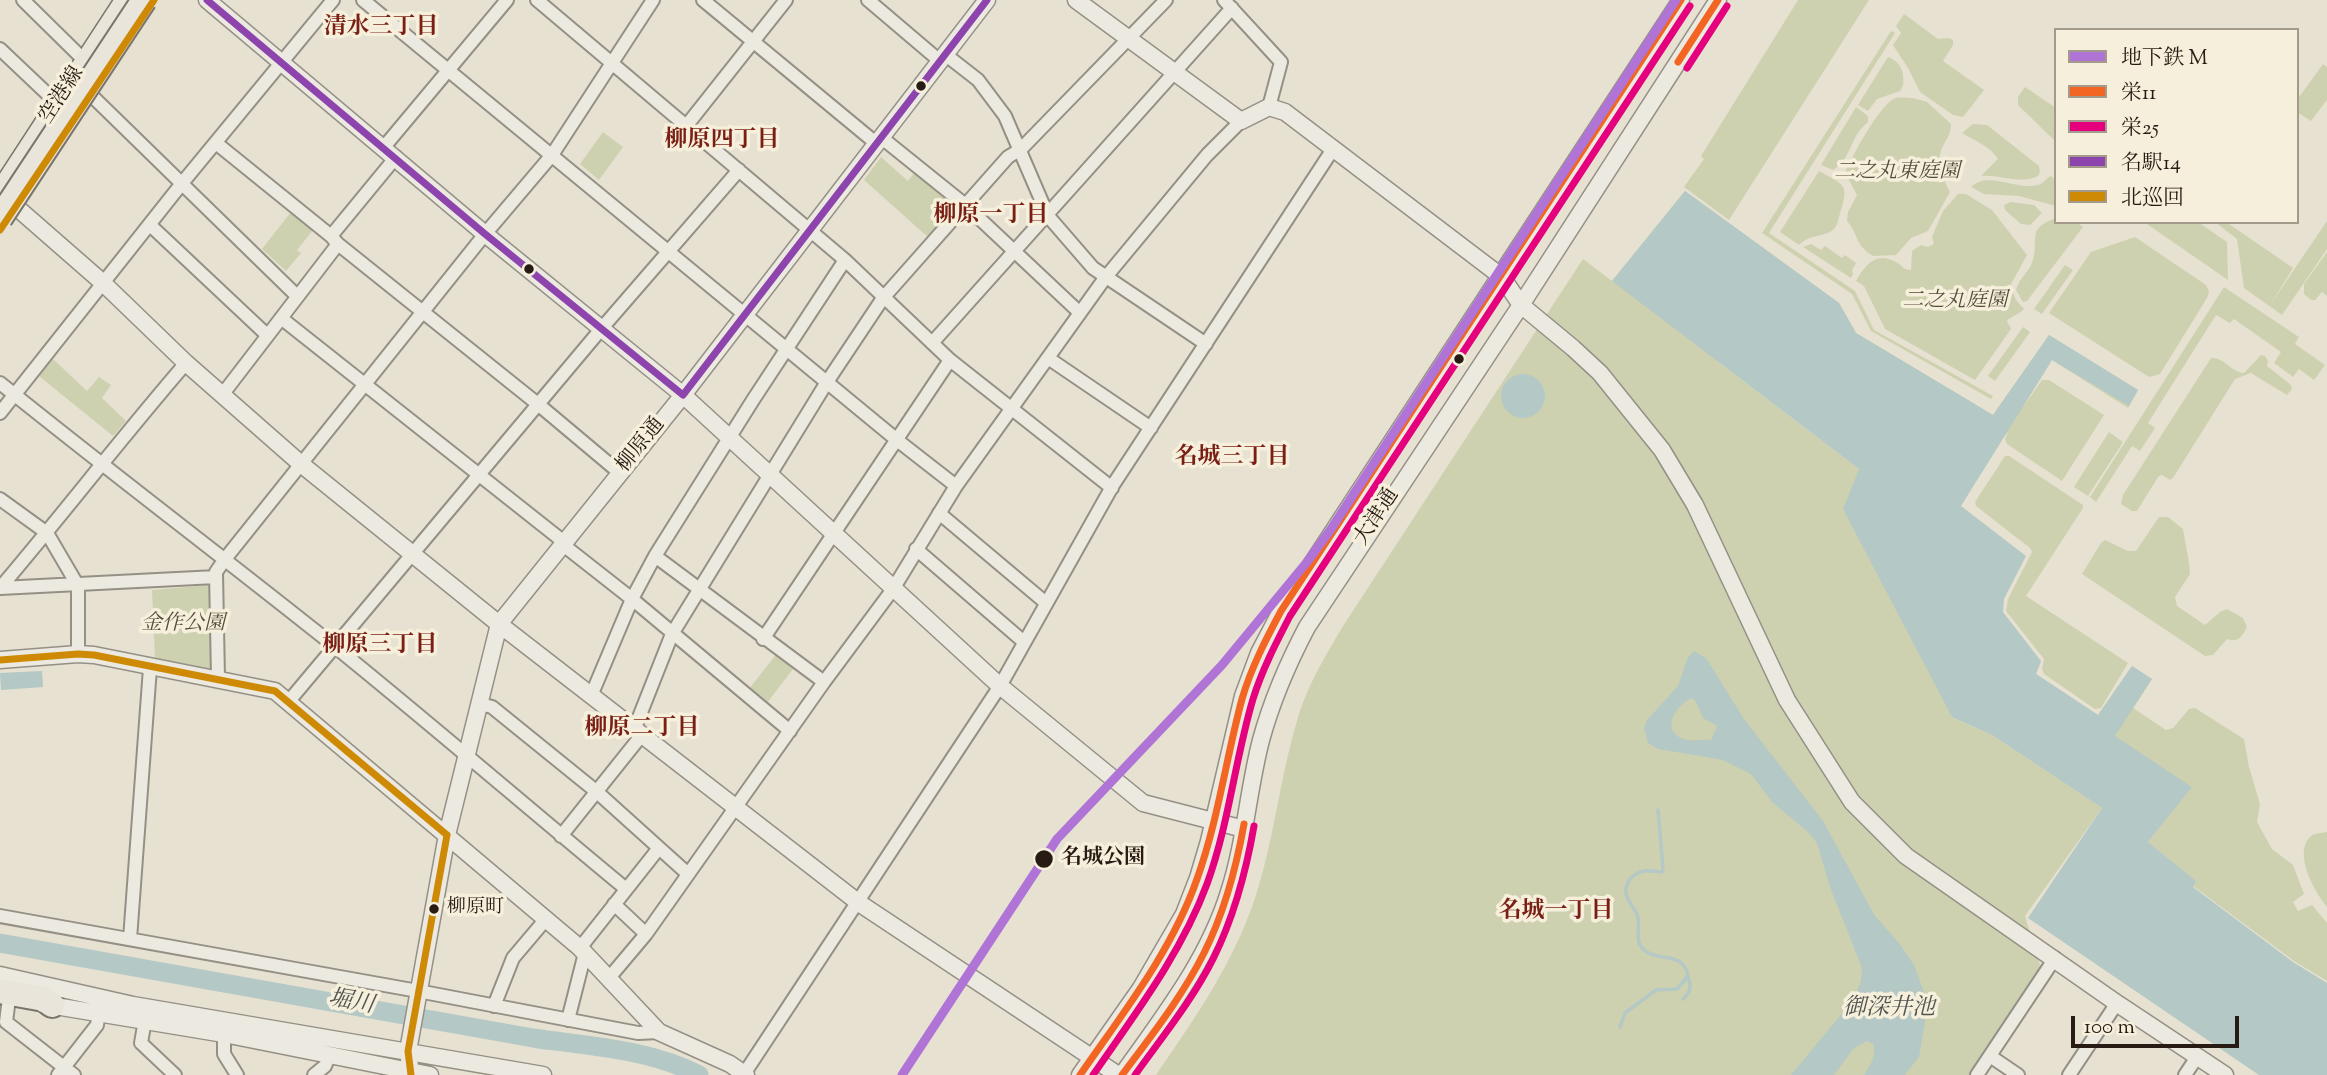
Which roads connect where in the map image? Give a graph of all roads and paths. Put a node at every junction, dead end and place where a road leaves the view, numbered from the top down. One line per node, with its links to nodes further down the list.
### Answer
1 (23, 0): 25 (street)
2 (126, 0): 25 (highway, 空港線)
3 (132, 0): 43 (highway)
4 (144, 0): 43 (highway, bridge)
5 (154, 0): 30 (highway, 空港線)
6 (207, 0): 26 (street)
7 (333, 0): 26 (street)
8 (363, 0): 28 (street)
9 (507, 0): 28 (street)
10 (653, 0): 27 (street)
11 (703, 0): 22 (street)
12 (786, 0): 22 (street)
13 (868, 0): 24 (street)
14 (987, 0): 24 (street, 柳原通)
15 (1076, 0): 21 (street)
16 (1166, 0): 21 (street)
17 (1681, 0): 54 (street, 大津通)
18 (1718, 0): 59 (street, 大津通)
19 (545, 3): 27 (street)
20 (1228, 4): 29 (street); 32 (street)
21 (1129, 39): 29 (street); 37 (street)
22 (754, 41): 34 (street); 35 (street)
23 (0, 49): 31 (street)
24 (943, 58): 35 (street, 柳原通); 37 (street)
25 (86, 62): 31 (highway, 空港線)
26 (282, 62): 36 (street); 39 (street)
27 (612, 62): 34 (street); 40 (street)
28 (449, 71): 39 (street); 40 (street)
29 (1174, 73): 33 (street); 45 (street)
30 (90, 94): 42 (street); 43 (highway, 空港線)
31 (58, 104): 43 (highway, 空港線)
32 (1269, 107): 33 (street); 38 (street)
33 (1241, 121): 55 (street)
34 (687, 125): 41 (street)
35 (880, 141): 44 (street); 48 (street, 柳原通)
36 (216, 143): 42 (street); 50 (street)
37 (1021, 149): 44 (street); 45 (street)
38 (1333, 149): 54 (street); 67 (street)
39 (390, 152): 49 (street); 50 (street)
40 (552, 155): 49 (street); 51 (street)
41 (739, 170): 48 (street); 51 (street)
42 (183, 182): 46 (street); 57 (street)
43 (3, 199): 47 (highway, 空港線); 56 (street)
44 (964, 204): 52 (street); 58 (street)
45 (1048, 216): 52 (street); 55 (street)
46 (150, 225): 56 (street); 65 (street)
47 (0, 230)
48 (810, 231): 53 (street); 62 (street, 柳原通)
49 (485, 234): 60 (street); 64 (street)
50 (335, 240): 57 (street); 60 (street)
51 (670, 251): 62 (street); 64 (street)
52 (1013, 251): 61 (street); 66 (street)
53 (845, 260): 58 (street); 68 (street)
54 (1502, 277): 59 (street); 126 (street, 大津通)
55 (1105, 278): 61 (street); 67 (street)
56 (102, 282): 71 (street); 75 (street)
57 (297, 296): 63 (street)
58 (883, 298): 66 (street); 72 (street)
59 (1521, 305): 127 (street, 大津通); 140 (street)
60 (423, 312): 74 (street); 78 (street)
61 (1080, 313): 69 (street)
62 (746, 314): 68 (street); 77 (street, 柳原通)
63 (281, 318): 65 (street); 74 (street)
64 (602, 328): 77 (street); 78 (street)
65 (267, 335): 76 (street)
66 (932, 343): 70 (street)
67 (1206, 344): 81 (street)
68 (788, 348): 72 (street); 82 (street)
69 (1048, 358): 79 (street); 81 (street)
70 (950, 360): 79 (street); 83 (street)
71 (186, 363): 76 (street); 85 (street)
72 (828, 382): 83 (street); 88 (street)
73 (0, 383): 75 (street)
74 (366, 384): 84 (street); 87 (street)
75 (15, 395): 80 (street); 85 (street)
76 (222, 395): 84 (street)
77 (683, 395): 82 (street); 86 (street, 柳原通)
78 (539, 405): 86 (street); 87 (street)
79 (1011, 410): 89 (street); 90 (street)
80 (0, 413)
81 (1151, 428): 90 (street)
82 (730, 439): 88 (street); 98 (street)
83 (897, 440): 89 (street); 94 (street)
84 (301, 464): 97 (street); 99 (street)
85 (102, 466): 93 (street); 99 (street)
86 (620, 473): 95 (street, 柳原通)
87 (480, 474): 95 (street); 97 (street)
88 (770, 475): 94 (street); 104 (street)
89 (956, 486): 92 (street)
90 (1112, 488): 106 (street)
91 (0, 499): 93 (street)
92 (939, 513): 96 (street); 106 (street)
93 (47, 533): 101 (street); 102 (street)
94 (835, 535): 103 (street); 109 (street)
95 (563, 543): 105 (street); 107 (street, 柳原通)
96 (916, 549): 103 (street); 110 (street)
97 (413, 554): 107 (street); 111 (street)
98 (656, 556): 104 (street); 105 (street)
99 (225, 559): 100 (street); 111 (street)
100 (216, 578): 101 (street); 115 (street)
101 (78, 586): 102 (street); 112 (street)
102 (0, 588)
103 (893, 589): 116 (street); 117 (street)
104 (697, 590): 108 (street); 109 (street)
105 (632, 599): 108 (street); 118 (street)
106 (1046, 603): 110 (street)
107 (499, 624): 118 (street); 120 (street, 柳原通)
108 (672, 634): 121 (street); 122 (street)
109 (764, 639): 116 (street)
110 (1024, 642): 117 (street)
111 (335, 647): 119 (street); 123 (street)
112 (78, 654): 113 (street); 114 (street)
113 (0, 660)
114 (150, 668): 115 (street); 138 (street)
115 (218, 678): 119 (street)
116 (824, 682): 121 (street)
117 (1000, 686): 126 (street); 133 (street)
118 (591, 696): 122 (street)
119 (289, 701): 128 (street)
120 (480, 704): 123 (street, 柳原通); 124 (street)
121 (790, 731): 125 (street)
122 (637, 733): 124 (street); 125 (street)
123 (468, 756): 128 (street, 柳原通); 129 (street)
124 (597, 792): 129 (street); 130 (street)
125 (736, 809): 131 (street); 133 (street)
126 (1212, 821): 127 (street); 156 (street, 大津通)
127 (1244, 829): 167 (street, 大津通)
128 (447, 835): 136 (street); 144 (street, 柳原通)
129 (561, 836): 132 (street)
130 (659, 848): 131 (street); 132 (street)
131 (688, 874): 137 (street)
132 (626, 889): 134 (street)
133 (859, 902): 156 (street); 160 (street)
134 (614, 904): 137 (street); 139 (street)
135 (0, 916): 138 (street)
136 (546, 919): 139 (street); 147 (street)
137 (646, 934): 142 (street)
138 (130, 939): 144 (street)
139 (582, 951): 142 (street); 150 (street)
140 (2055, 958): 145 (street); 155 (street)
141 (0, 975): 153 (street)
142 (609, 978): 151 (street)
143 (3, 995): 146 (highway); 158 (street)
144 (417, 996): 147 (street); 153 (street, 柳原通)
145 (2117, 1003): 157 (street); 170 (street)
146 (52, 1005): 148 (street)
147 (494, 1006): 150 (street)
148 (99, 1013): 149 (street); 158 (street)
149 (145, 1020): 152 (street); 161 (street)
150 (568, 1020): 151 (street)
151 (659, 1032): 160 (street)
152 (224, 1034): 154 (street); 162 (street)
153 (408, 1051): 159 (street, 柳原通); 165 (street)
154 (330, 1054): 159 (street); 163 (street)
155 (1990, 1056): 168 (street); 169 (street)
156 (1092, 1057): 166 (street, 大津通); 167 (street)
157 (2197, 1057): 171 (street); 172 (street)
158 (65, 1072)
159 (412, 1073): 164 (street)
160 (745, 1074)
161 (175, 1075)
162 (237, 1075)
163 (314, 1075)
164 (430, 1075)
165 (543, 1075)
166 (1080, 1075)
167 (1120, 1075)
168 (1977, 1075)
169 (2018, 1075)
170 (2069, 1075)
171 (2185, 1075)
172 (2225, 1075)

